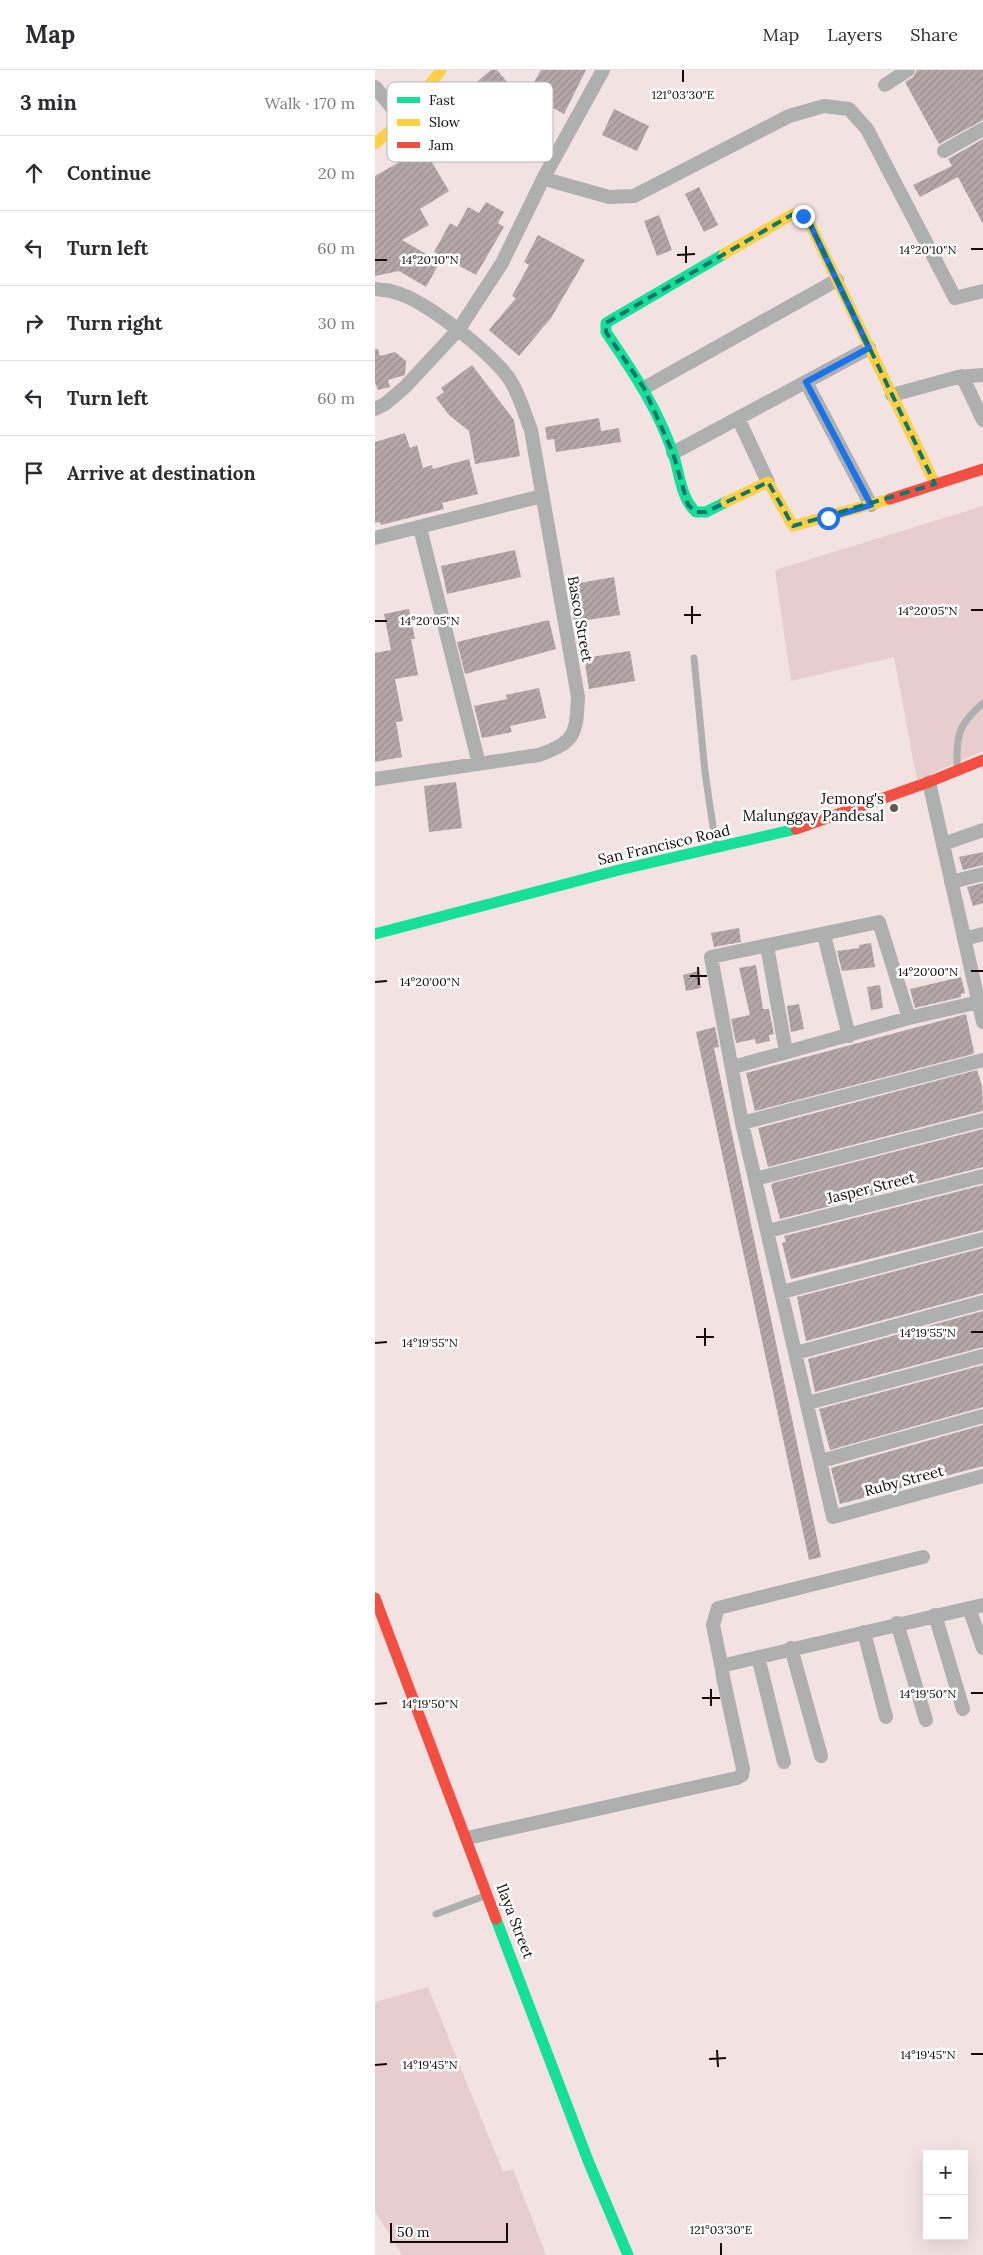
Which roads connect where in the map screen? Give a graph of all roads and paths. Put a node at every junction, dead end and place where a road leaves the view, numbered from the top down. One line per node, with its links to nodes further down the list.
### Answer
1 (441, 70): 4 (street)
2 (603, 70): 12 (street)
3 (908, 70): 5 (street)
4 (432, 82)
5 (885, 85)
6 (375, 87): 7 (street)
7 (387, 102)
8 (983, 129): 11 (street)
9 (387, 133): 10 (street)
10 (375, 144)
11 (944, 151)
12 (553, 161)
13 (552, 162): 14 (street)
14 (544, 177): 17 (street); 18 (street)
15 (837, 280): 19 (street); 23 (street); 23 (street)
16 (375, 289): 18 (street, Basco Street)
17 (983, 291)
18 (459, 329): 25 (street); 32 (street, Basco Street)
19 (869, 348): 22 (street); 24 (street)
20 (983, 375): 21 (street)
21 (962, 376): 24 (street); 27 (street)
22 (806, 382): 26 (street); 33 (street)
23 (644, 388): 28 (street)
24 (892, 394): 31 (street)
25 (375, 409)
26 (738, 418): 28 (street); 30 (street)
27 (983, 420)
28 (673, 453): 30 (street)
29 (983, 469): 31 (street)
30 (768, 482): 33 (street)
31 (935, 484): 33 (street)
32 (542, 496): 34 (street); 39 (street, Basco Street)
33 (871, 505)
34 (420, 528): 35 (street); 39 (street)
35 (375, 538)
36 (694, 658): 45 (lane)
37 (983, 704): 40 (lane)
38 (983, 760): 40 (street, San Francisco Road)
39 (479, 764): 41 (street, Basco Street)
40 (957, 770): 42 (street, San Francisco Road)
41 (375, 780)
42 (929, 782): 44 (street); 45 (street, San Francisco Road)
43 (983, 830): 44 (street)
44 (943, 844): 47 (street)
45 (716, 848): 48 (street, San Francisco Road)
46 (983, 874): 47 (street)
47 (951, 882): 51 (street)
48 (375, 934)
49 (983, 934): 51 (street)
50 (824, 935): 52 (street); 54 (street); 56 (street)
51 (964, 939): 53 (street)
52 (767, 946): 57 (street); 59 (street)
53 (981, 1002): 54 (street); 55 (street)
54 (909, 1018): 56 (street)
55 (983, 1022)
56 (849, 1036): 57 (street)
57 (786, 1052): 59 (street)
58 (983, 1060): 61 (street)
59 (733, 1067): 61 (street)
60 (983, 1120): 63 (street)
61 (742, 1123): 63 (street)
62 (983, 1176): 64 (street, Jasper Street)
63 (755, 1179): 64 (street)
64 (768, 1231): 66 (street)
65 (983, 1239): 66 (street)
66 (782, 1292): 68 (street)
67 (983, 1302): 68 (street)
68 (796, 1353): 70 (street)
69 (983, 1356): 70 (street)
70 (808, 1403): 72 (street)
71 (983, 1416): 72 (street)
72 (821, 1461): 73 (street, Ruby Street)
73 (983, 1476)
74 (923, 1557): 84 (street)
75 (375, 1598): 90 (street, Ilaya Street)
76 (983, 1605): 77 (street)
77 (969, 1608): 78 (street); 82 (street)
78 (935, 1615): 79 (street); 85 (street)
79 (897, 1624): 80 (street); 87 (street)
80 (865, 1632): 81 (street); 86 (street)
81 (791, 1648): 83 (street); 88 (street)
82 (983, 1648)
83 (758, 1657): 84 (street); 89 (street)
84 (722, 1669): 90 (street)
85 (963, 1709)
86 (886, 1717)
87 (926, 1720)
88 (821, 1756)
89 (784, 1762)
90 (467, 1838): 91 (street, Ilaya Street)
91 (489, 1894): 92 (lane); 93 (street, Ilaya Street)
92 (436, 1914)
93 (628, 2255)

